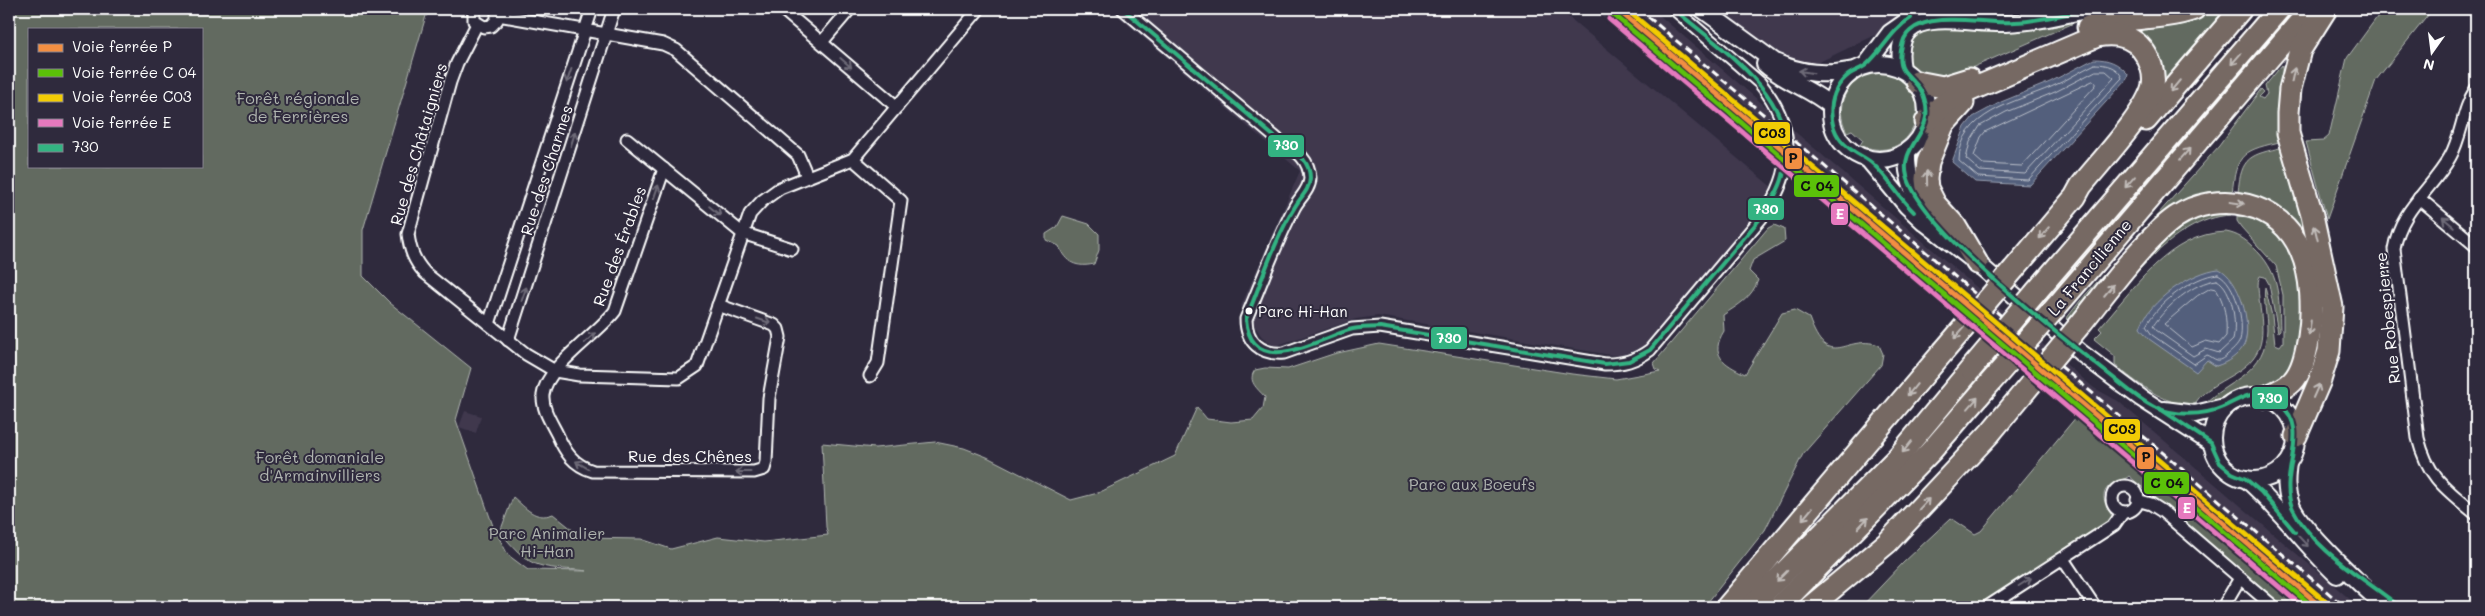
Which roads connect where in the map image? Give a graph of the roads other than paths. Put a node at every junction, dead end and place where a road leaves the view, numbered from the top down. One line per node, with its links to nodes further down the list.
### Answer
1 (474, 9): 19 (street)
2 (592, 9): 21 (street, Rue des Charmes)
3 (614, 9): 22 (street, Rue des Charmes)
4 (782, 9): 23 (street)
5 (850, 9): 23 (street)
6 (979, 9): 29 (street)
7 (1123, 9): 8 (street, bridge)
8 (1674, 9)
9 (1702, 9): 20 (main road)
10 (2062, 9): 17 (main road)
11 (2090, 9): 25 (main road)
12 (2194, 9): 25 (highway)
13 (2241, 9): 37 (highway, one-way to 37)
14 (2279, 9): 61 (highway, La Francilienne, one-way to 61, bridge)
15 (2311, 9): 62 (highway, La Francilienne, one-way to 15, bridge)
16 (2326, 9): 51 (highway, one-way to 16)
17 (2042, 11): 24 (main road)
18 (497, 12): 19 (street); 21 (street)
19 (477, 24): 44 (street, Rue des Châtaigniers)
20 (1725, 27): 24 (main road, one-way to 20); 28 (main road)
21 (585, 30): 22 (street); 44 (street, Rue des Charmes, one-way to 44)
22 (606, 33): 36 (street); 45 (street, Rue des Charmes, one-way to 22)
23 (822, 42): 29 (street, one-way to 29)
24 (1860, 68): 25 (main road); 28 (main road)
25 (1910, 76): 30 (main road)
26 (1984, 86): 30 (highway); 37 (highway); 42 (highway, one-way to 26)
27 (2476, 89): 38 (street, Rue Robespierre)
28 (1831, 106): 33 (main road)
29 (897, 107): 34 (street)
30 (1926, 122): 32 (main road)
31 (627, 139): 35 (street)
32 (1907, 151): 33 (main road); 42 (main road)
33 (1867, 158): 42 (main road)
34 (853, 159): 36 (street, Rue des Châtaigniers); 47 (street)
35 (664, 169): 39 (street, one-way to 39); 46 (street, Rue des Érables, one-way to 35)
36 (807, 176): 39 (street, Rue des Châtaigniers)
37 (2075, 198): 60 (highway, one-way to 60, bridge)
38 (2419, 198): 40 (street, one-way to 38); 57 (street, Rue Robespierre)
39 (742, 233): 41 (street); 43 (street, Rue des Châtaigniers)
40 (2476, 246)
41 (792, 249)
42 (1977, 263): 50 (main road)
43 (718, 306): 46 (street, Rue des Châtaigniers); 46 (street, Rue des Chênes, one-way to 46)
44 (489, 324): 45 (street, Rue des Châtaigniers)
45 (508, 340): 46 (street, Rue des Châtaigniers)
46 (554, 371)
47 (870, 376)
48 (2265, 397): 49 (main road); 51 (main road); 63 (highway, one-way to 48, bridge)
49 (2224, 407): 50 (main road); 52 (main road)
50 (2162, 410): 52 (main road)
51 (2296, 436): 53 (main road)
52 (2211, 443): 54 (main road)
53 (2288, 463): 54 (main road); 69 (main road)
54 (2246, 479): 68 (main road, one-way to 68)
55 (2138, 500): 56 (street); 56 (street); 59 (street)
56 (2122, 512): 58 (street)
57 (2476, 514)
58 (2063, 559): 64 (street, one-way to 58); 65 (street)
59 (2240, 578): 66 (street); 67 (street)
60 (1727, 607)
61 (1750, 607)
62 (1779, 607)
63 (1810, 607)
64 (1987, 607)
65 (2095, 607)
66 (2223, 607)
67 (2274, 607)
68 (2374, 607)
69 (2386, 607)

